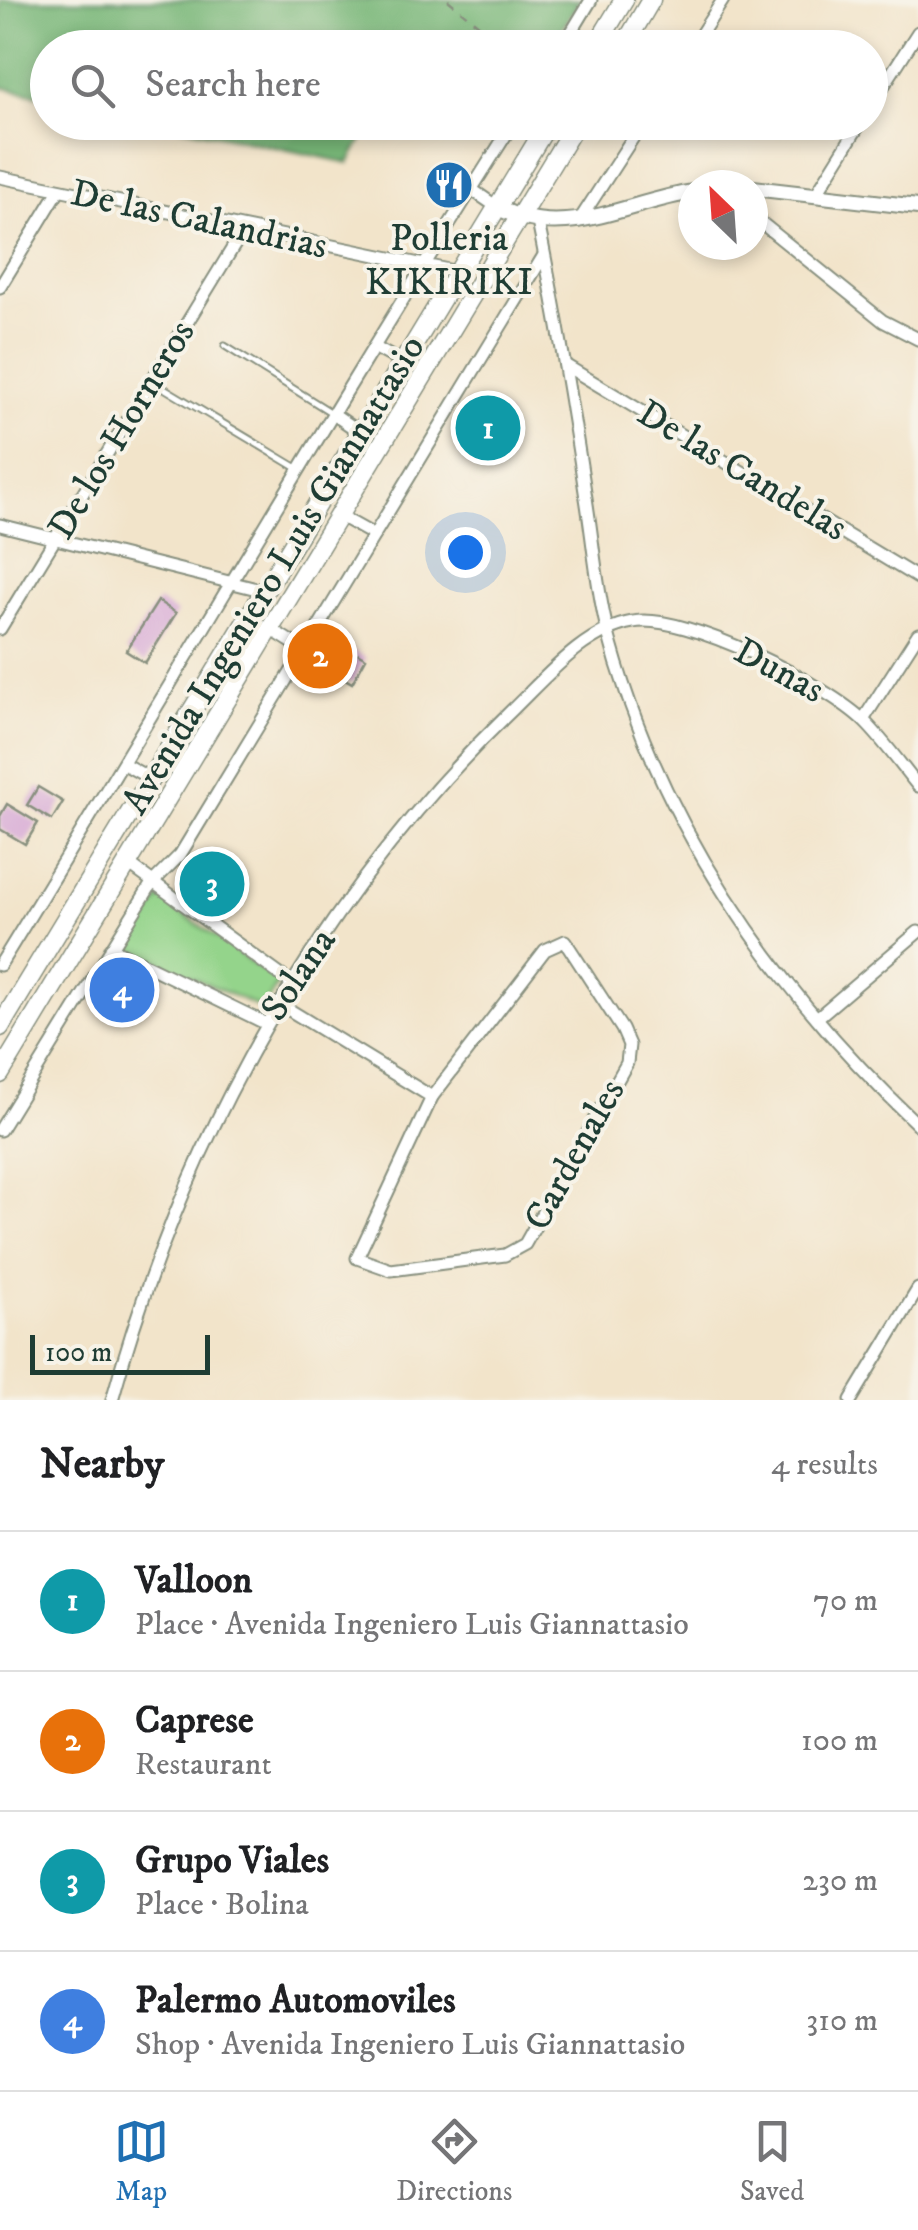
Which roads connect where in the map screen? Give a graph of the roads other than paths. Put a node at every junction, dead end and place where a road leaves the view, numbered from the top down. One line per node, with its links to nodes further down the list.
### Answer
1 (591, 0): 5 (street)
2 (624, 0): 6 (main road)
3 (651, 0): 7 (main road)
4 (723, 0): 8 (street)
5 (573, 30)
6 (606, 30)
7 (633, 30)
8 (704, 30)
9 (918, 32): 10 (street)
10 (888, 79)
11 (503, 140): 18 (street, Avenida Ingeniero Luis Giannattasio)
12 (538, 140): 23 (main road, Avenida Ingeniero Luis Giannattasio)
13 (568, 140): 25 (main road, Avenida Ingeniero Luis Giannattasio)
14 (631, 140): 24 (street)
15 (850, 140): 21 (street)
16 (0, 177): 17 (street, De las Calandrias)
17 (59, 190): 27 (street, De las Calandrias); 31 (street)
18 (472, 190): 23 (street); 29 (street, Avenida Ingeniero Luis Giannattasio)
19 (768, 190): 21 (street)
20 (678, 196): 24 (street)
21 (814, 196): 22 (street)
22 (918, 206)
23 (498, 207): 25 (street); 30 (main road, Avenida Ingeniero Luis Giannattasio)
24 (579, 220): 25 (street)
25 (528, 221): 28 (street); 41 (main road, Avenida Ingeniero Luis Giannattasio)
26 (768, 228): 32 (street)
27 (242, 231): 29 (street, De las Calandrias); 37 (street, De los Horneros)
28 (544, 255): 36 (street); 43 (street, Avenida Ingeniero Luis Giannattasio)
29 (422, 267): 30 (street, De las Calandrias); 34 (street, Avenida Ingeniero Luis Giannattasio)
30 (458, 272): 35 (main road, Avenida Ingeniero Luis Giannattasio)
31 (0, 287)
32 (918, 339)
33 (225, 346): 38 (lane)
34 (374, 347): 35 (street); 38 (street, Avenida Ingeniero Luis Giannattasio)
35 (403, 363): 39 (main road, Avenida Ingeniero Luis Giannattasio)
36 (565, 365): 45 (street, De las Candelas); 49 (street)
37 (152, 381): 40 (lane); 44 (street, De los Horneros)
38 (334, 415): 39 (street); 40 (street, Avenida Ingeniero Luis Giannattasio)
39 (361, 433): 47 (main road, Avenida Ingeniero Luis Giannattasio)
40 (302, 470): 46 (street, Avenida Ingeniero Luis Giannattasio)
41 (338, 515): 43 (street); 48 (main road, Avenida Ingeniero Luis Giannattasio)
42 (0, 526): 44 (street)
43 (374, 535): 52 (street, Avenida Ingeniero Luis Giannattasio)
44 (57, 537): 46 (street); 50 (street, De los Horneros)
45 (918, 578)
46 (236, 582): 47 (street); 54 (street, Avenida Ingeniero Luis Giannattasio)
47 (265, 591): 55 (main road, Avenida Ingeniero Luis Giannattasio)
48 (269, 628): 52 (street); 57 (main road, Avenida Ingeniero Luis Giannattasio)
49 (607, 628): 53 (street, Dunas); 62 (street, Solana); 64 (street)
50 (0, 629)
51 (918, 634): 53 (street)
52 (304, 650): 58 (street, Avenida Ingeniero Luis Giannattasio)
53 (863, 720): 56 (street, Dunas)
54 (124, 764): 55 (street); 61 (street, Avenida Ingeniero Luis Giannattasio)
55 (150, 779): 66 (main road, Avenida Ingeniero Luis Giannattasio)
56 (918, 786)
57 (127, 863): 58 (street); 67 (main road, Avenida Ingeniero Luis Giannattasio)
58 (152, 884): 60 (street, Avenida Ingeniero Luis Giannattasio); 62 (street)
59 (918, 932): 64 (street)
60 (111, 948): 65 (street); 70 (street, Avenida Ingeniero Luis Giannattasio)
61 (0, 964)
62 (290, 982): 63 (street, Solana)
63 (278, 1004): 65 (street, Solana); 68 (street)
64 (817, 1018): 69 (street)
65 (265, 1022): 72 (street, Solana)
66 (0, 1028)
67 (0, 1074)
68 (432, 1097): 68 (street, Cardenales)
69 (918, 1125)
70 (0, 1130)
71 (918, 1289): 73 (street)
72 (112, 1400)
73 (851, 1400)

